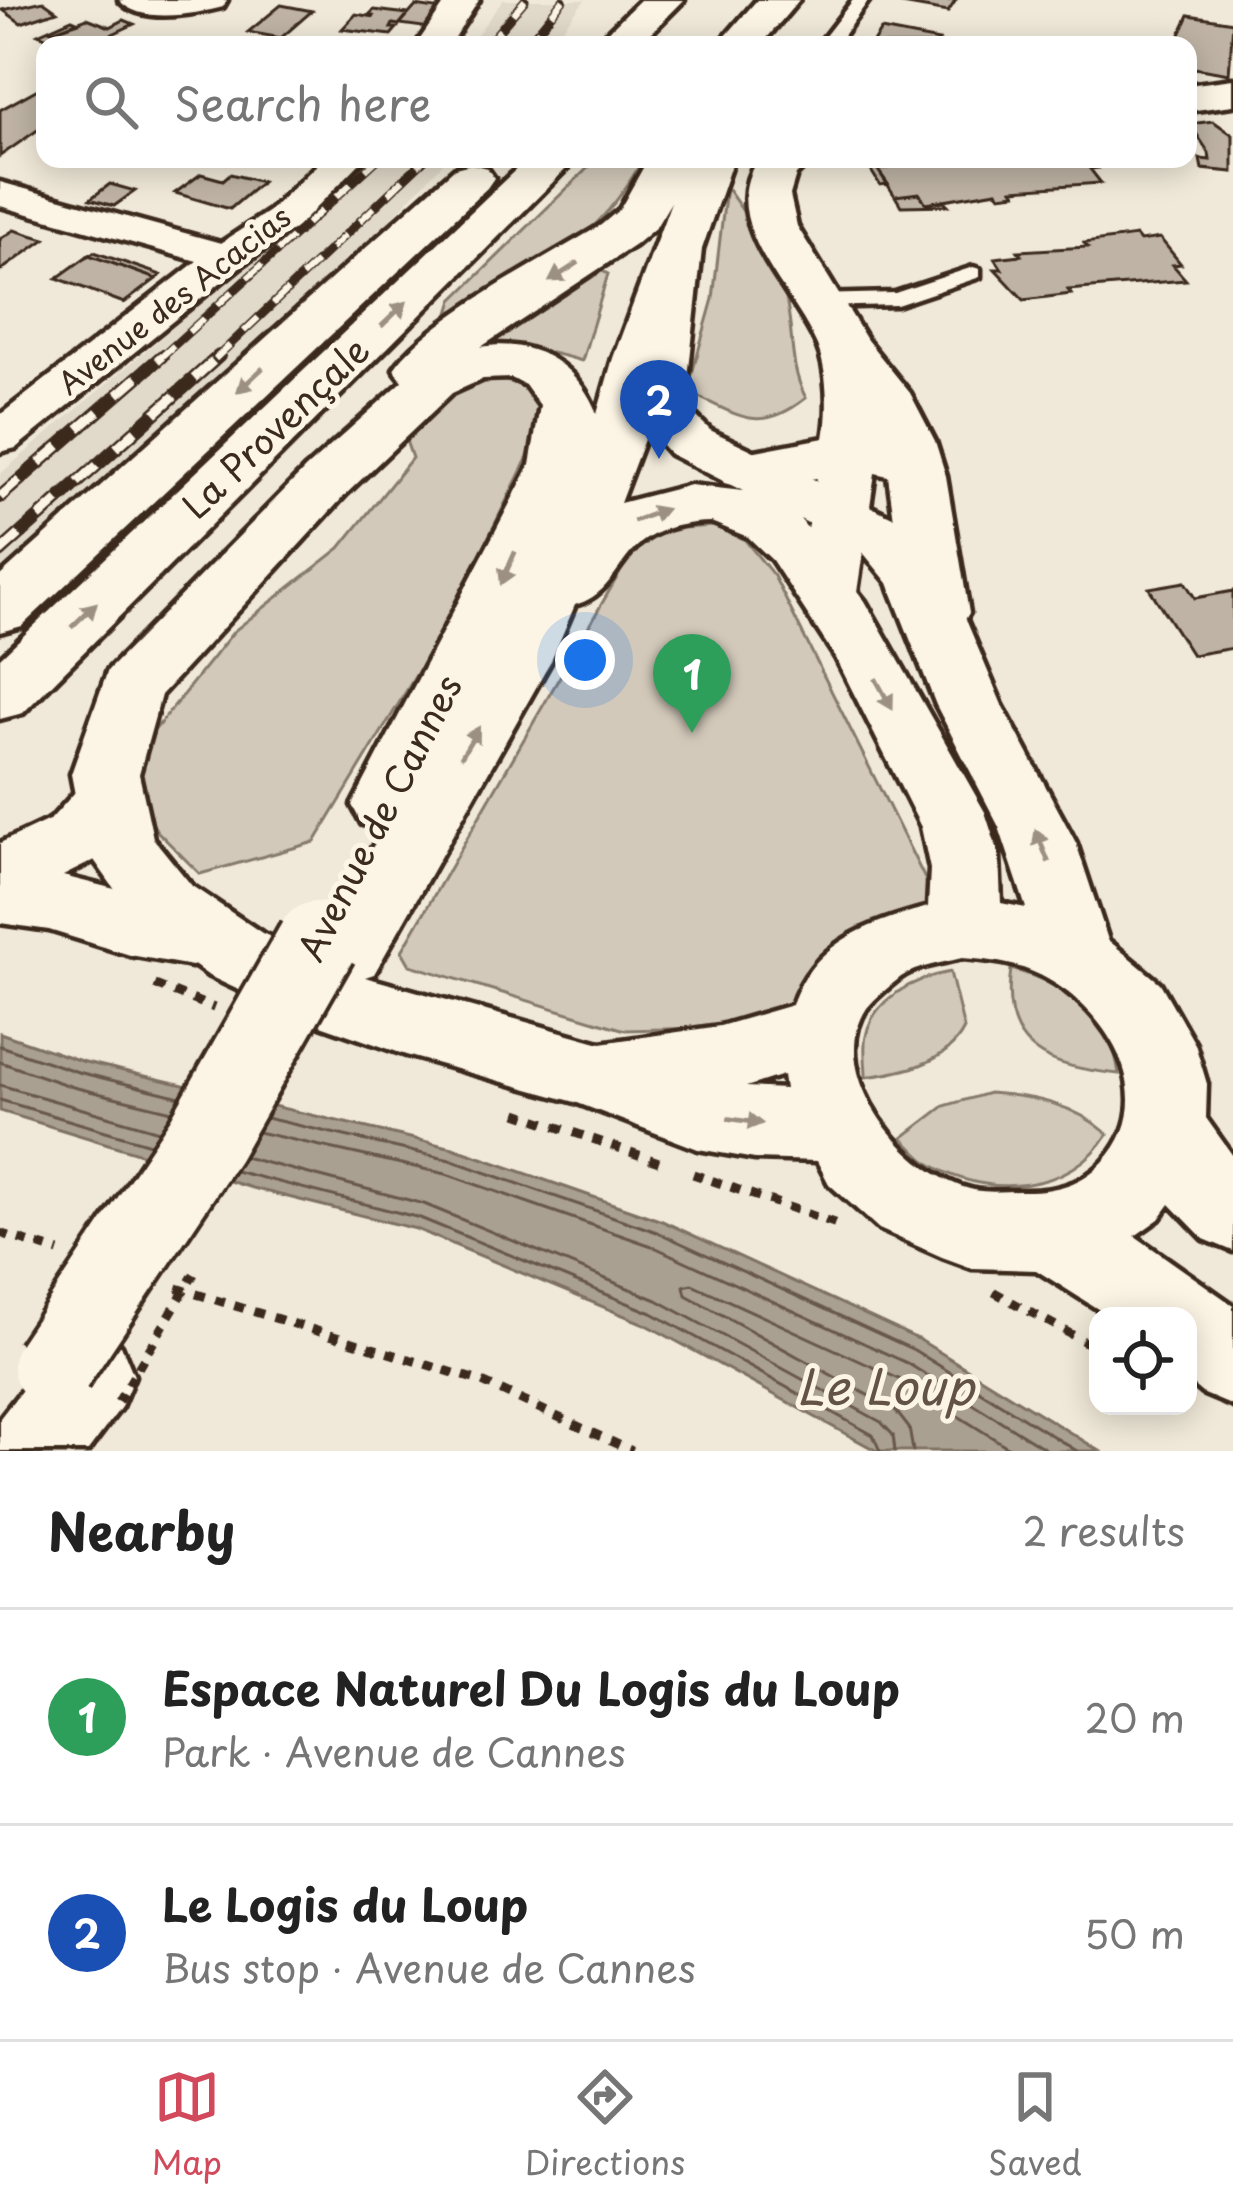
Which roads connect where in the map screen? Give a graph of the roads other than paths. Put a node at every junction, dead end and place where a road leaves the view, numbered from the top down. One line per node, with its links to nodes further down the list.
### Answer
1 (135, 0): 2 (street)
2 (211, 0)
3 (463, 0): 8 (street)
4 (779, 0): 10 (main road)
5 (806, 0): 11 (main road)
6 (861, 0): 12 (lane)
7 (682, 8): 9 (main road)
8 (439, 36)
9 (631, 36)
10 (747, 36)
11 (776, 36)
12 (833, 36)
13 (1233, 92): 14 (main road)
14 (1197, 97)
15 (336, 168): 24 (street, Avenue des Acacias)
16 (481, 168): 36 (main road, La Provençale, one-way to 36)
17 (544, 168): 39 (main road, La Provençale, one-way to 17)
18 (667, 168): 32 (main road, one-way to 32)
19 (671, 168): 30 (main road, Avenue de Cannes)
20 (707, 168): 23 (main road)
21 (775, 168): 26 (main road)
22 (0, 194): 24 (street)
23 (679, 251): 33 (main road); 38 (main road, Avenue de Cannes)
24 (227, 257): 28 (street, Avenue des Acacias)
25 (973, 273): 26 (lane)
26 (816, 301): 27 (main road)
27 (844, 348): 29 (main road); 31 (main road)
28 (0, 437)
29 (850, 449): 31 (main road); 33 (main road); 34 (main road)
30 (556, 461): 32 (main road); 44 (main road, Avenue de Cannes, one-way to 44)
31 (917, 476): 34 (main road); 37 (main road)
32 (326, 481): 40 (main road)
33 (744, 490): 34 (main road); 35 (main road); 38 (main road, one-way to 33)
34 (838, 513): 35 (main road); 37 (main road)
35 (826, 592): 43 (main road, one-way to 43)
36 (0, 610)
37 (938, 613): 45 (main road, one-way to 37)
38 (519, 661): 44 (main road, Avenue de Cannes, one-way to 38)
39 (0, 696)
40 (100, 810): 41 (main road); 46 (main road)
41 (0, 875)
42 (0, 894): 46 (main road)
43 (962, 928): 45 (main road); 47 (main road)
44 (332, 947): 56 (main road, Avenue de Cannes)
45 (1076, 957): 50 (main road)
46 (172, 960): 48 (main road)
47 (819, 1028): 48 (main road); 49 (main road)
48 (595, 1073): 49 (main road, one-way to 49)
49 (833, 1125): 52 (main road)
50 (1168, 1126): 51 (main road); 52 (main road)
51 (1233, 1212)
52 (1047, 1231): 53 (main road)
53 (1167, 1307)
54 (1197, 1331): 55 (main road)
55 (1233, 1362)
56 (47, 1392): 57 (main road, Avenue de Cannes)
57 (32, 1451)

